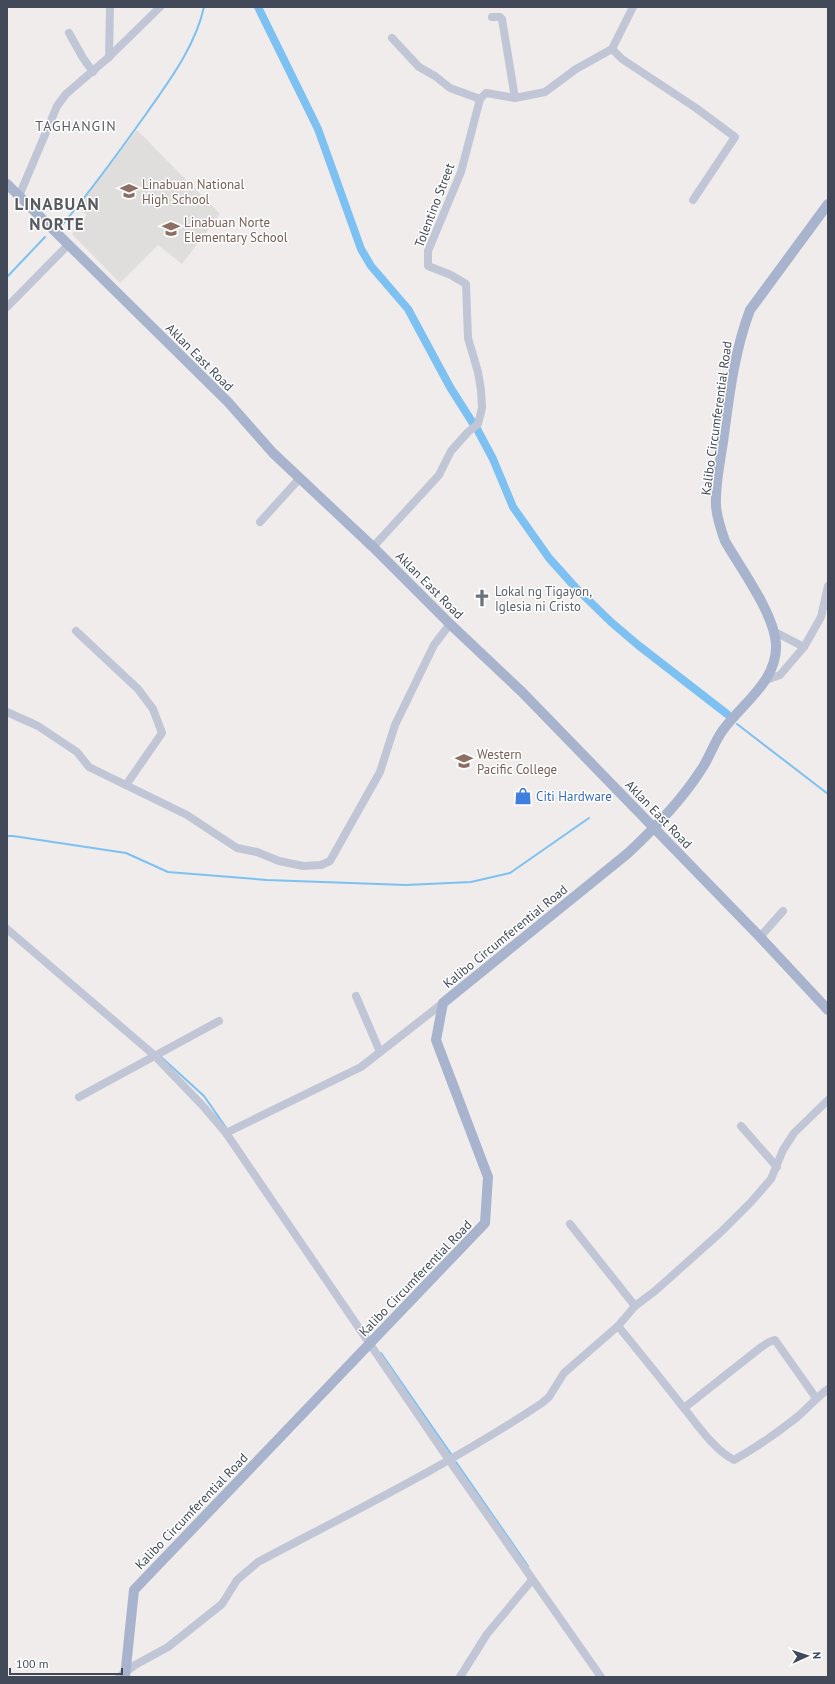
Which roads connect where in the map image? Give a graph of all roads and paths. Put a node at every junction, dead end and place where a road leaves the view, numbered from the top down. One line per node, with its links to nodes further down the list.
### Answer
1 (110, 7): 8 (street)
2 (160, 7): 8 (street)
3 (633, 7): 7 (street)
4 (492, 16): 10 (street)
5 (69, 33): 9 (street)
6 (392, 38): 11 (street)
7 (612, 49): 10 (street); 14 (street)
8 (109, 58): 9 (street)
9 (93, 72): 13 (street)
10 (515, 98): 11 (street)
11 (480, 99): 20 (street, Tolentino Street)
12 (7, 184): 13 (main road, Aklan East Road)
13 (19, 196): 16 (main road, Aklan East Road)
14 (692, 200)
15 (828, 204): 25 (main road, Kalibo Circumferential Road)
16 (68, 245): 17 (street); 18 (main road, Aklan East Road)
17 (7, 307)
18 (300, 478): 19 (street); 20 (main road, Aklan East Road)
19 (260, 522)
20 (373, 546): 23 (main road, Aklan East Road)
21 (828, 586): 22 (street)
22 (824, 618): 26 (street)
23 (450, 624): 29 (street); 30 (main road, Aklan East Road)
24 (76, 631): 29 (street)
25 (775, 632): 26 (street); 27 (main road, Kalibo Circumferential Road)
26 (804, 647): 27 (street)
27 (766, 680): 30 (main road, Kalibo Circumferential Road)
28 (7, 712): 29 (street)
29 (126, 785)
30 (655, 828): 33 (main road, Aklan East Road); 35 (main road, Kalibo Circumferential Road)
31 (783, 911): 33 (street)
32 (7, 929): 39 (street)
33 (760, 936): 36 (main road, Aklan East Road)
34 (356, 996): 38 (street)
35 (443, 1003): 38 (street); 48 (main road, Kalibo Circumferential Road)
36 (828, 1010)
37 (219, 1021): 39 (street)
38 (380, 1052): 43 (street)
39 (154, 1055): 40 (street); 43 (street)
40 (79, 1097)
41 (828, 1100): 44 (street)
42 (741, 1126): 44 (street)
43 (226, 1133): 48 (street)
44 (777, 1167): 46 (street)
45 (570, 1224): 46 (street)
46 (635, 1306): 47 (street)
47 (618, 1326): 51 (street); 52 (street)
48 (370, 1344): 52 (street); 54 (main road, Kalibo Circumferential Road)
49 (828, 1389): 50 (street)
50 (816, 1398): 51 (street); 51 (street)
51 (684, 1408)
52 (449, 1460): 53 (street); 54 (street)
53 (532, 1580): 55 (street); 56 (street)
54 (123, 1675)
55 (460, 1677)
56 (601, 1677)

